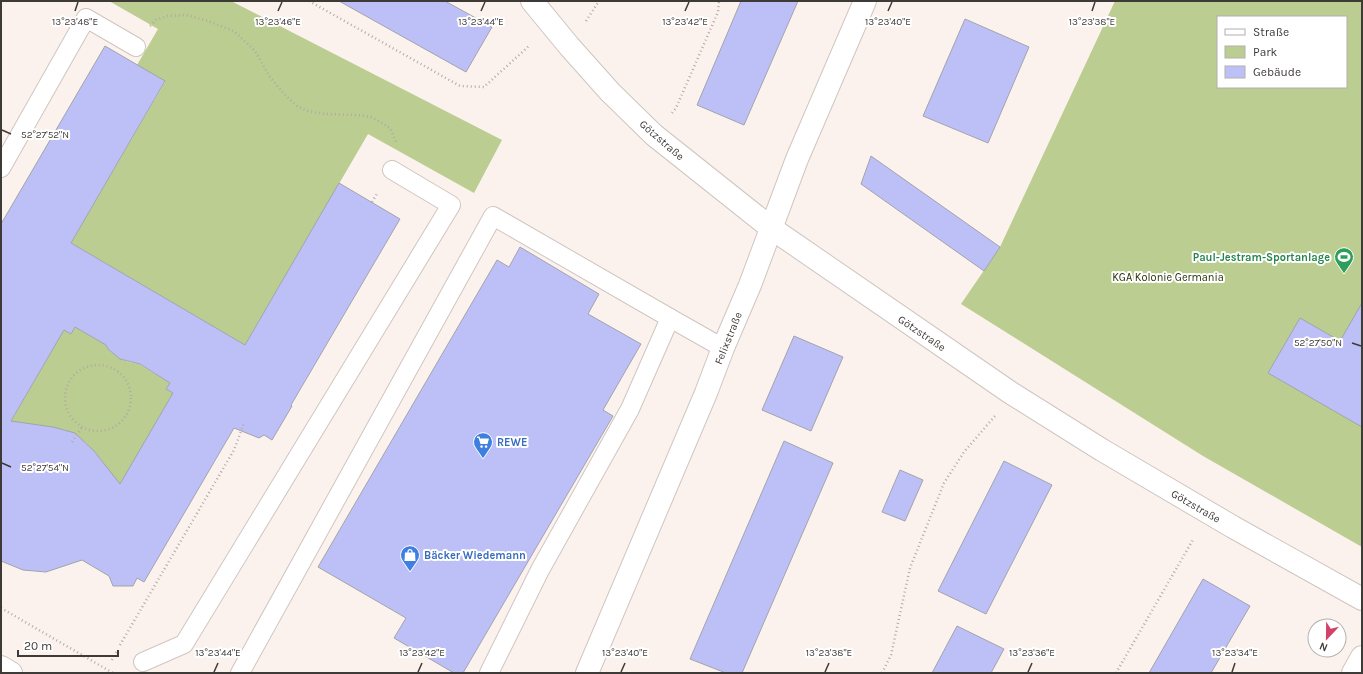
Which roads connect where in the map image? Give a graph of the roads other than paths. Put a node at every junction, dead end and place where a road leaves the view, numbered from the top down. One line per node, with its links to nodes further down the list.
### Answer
1 (865, 1): 6 (street, Felixstraße)
2 (542, 10): 6 (street, Götzstraße)
3 (136, 47): 4 (lane)
4 (1, 168)
5 (392, 170): 11 (lane)
6 (771, 228): 8 (street, Felixstraße); 9 (street, Götzstraße)
7 (670, 318): 8 (lane); 14 (lane); 15 (lane)
8 (723, 348): 16 (street, Felixstraße)
9 (1362, 599)
10 (1362, 657): 17 (street)
11 (143, 662)
12 (1, 667): 13 (street)
13 (11, 673)
14 (240, 673)
15 (489, 673)
16 (587, 673)
17 (1353, 673)

